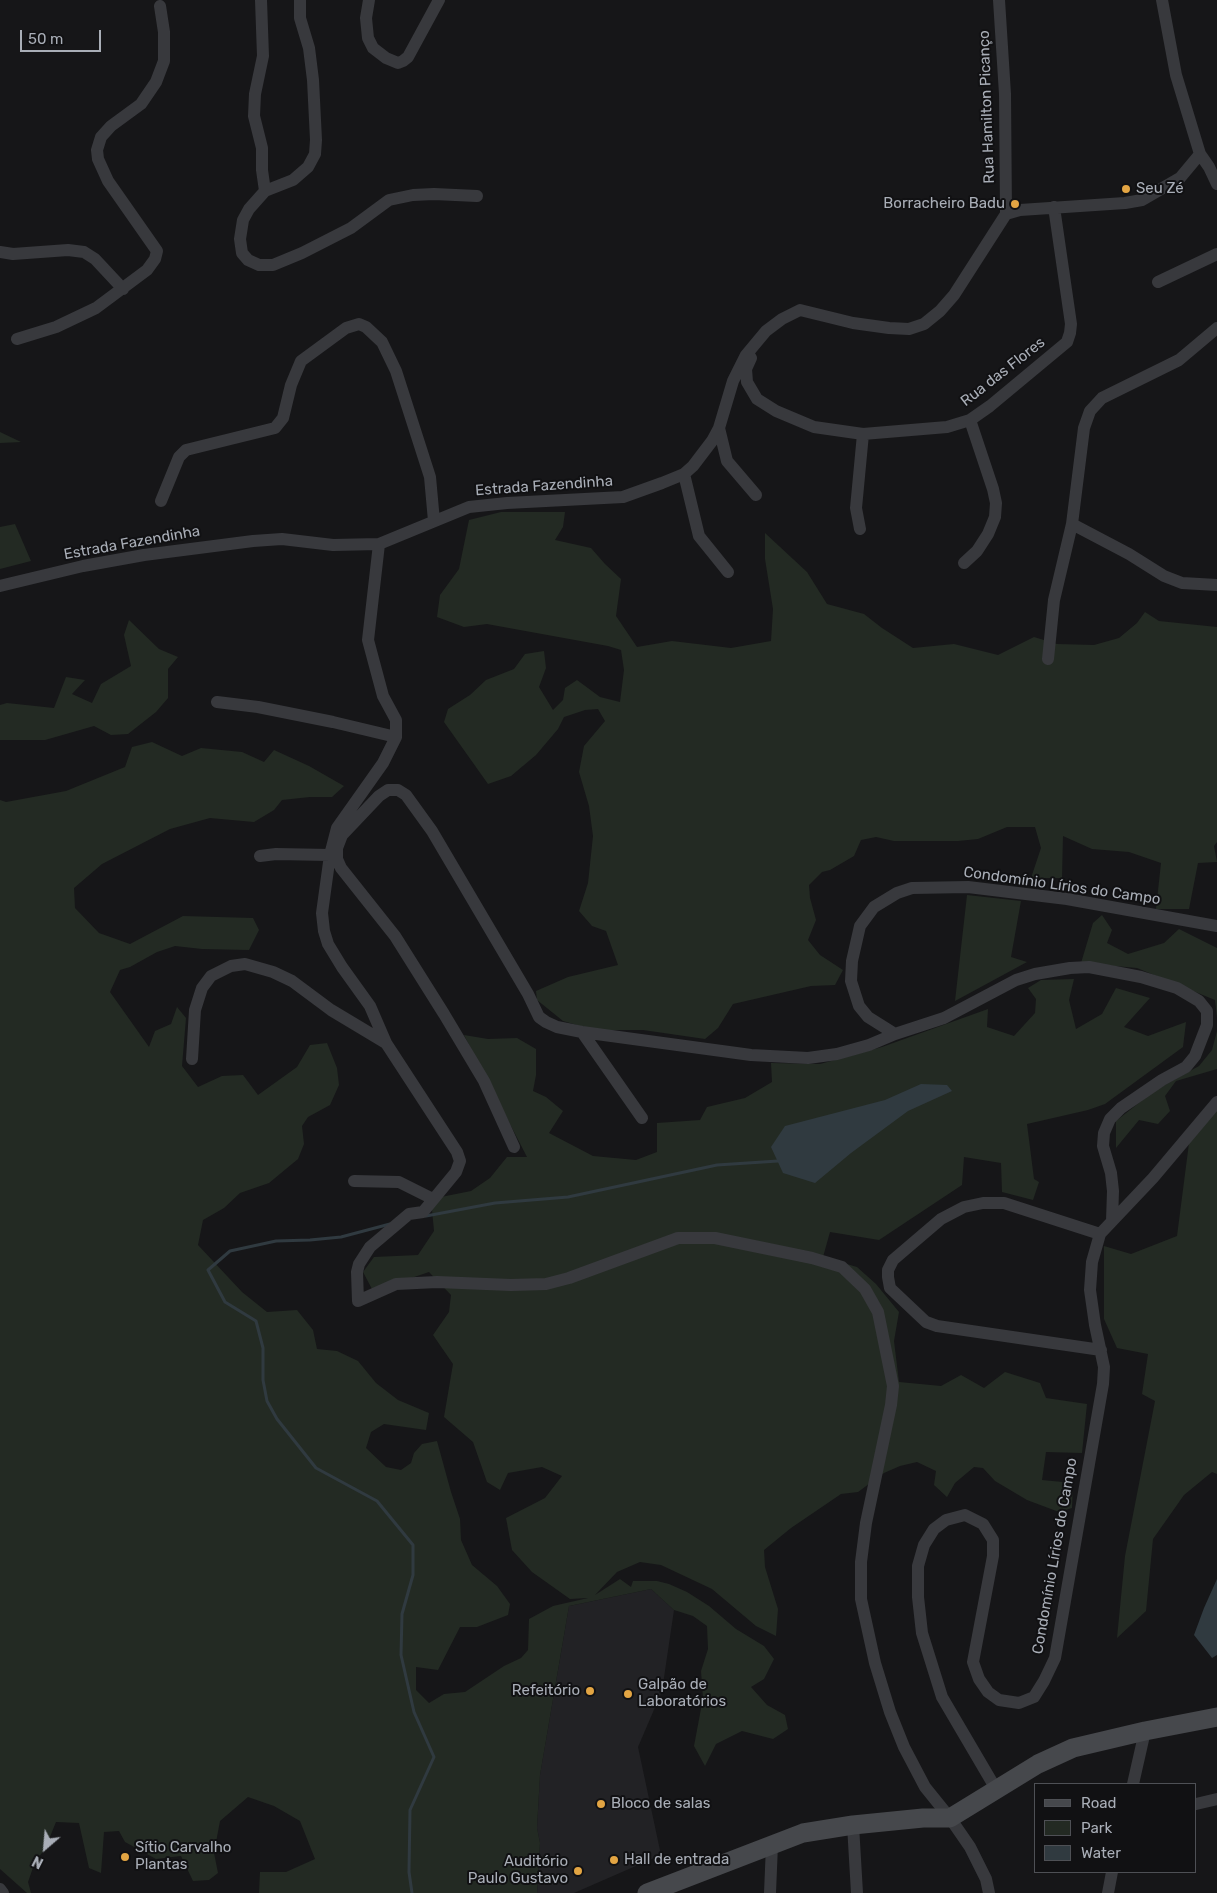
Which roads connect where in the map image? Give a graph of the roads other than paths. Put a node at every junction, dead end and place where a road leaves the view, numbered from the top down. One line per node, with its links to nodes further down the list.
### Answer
1 (262, 0): 10 (street)
2 (300, 0): 10 (street)
3 (369, 0): 4 (street)
4 (440, 0)
5 (999, 0): 13 (street, Rua Hamilton Picanço)
6 (1162, 0): 8 (street)
7 (160, 6): 17 (street)
8 (1200, 154): 9 (street); 12 (street)
9 (1217, 184)
10 (265, 191): 11 (street)
11 (477, 196)
12 (1054, 207): 13 (street); 21 (street, Rua das Flores)
13 (1006, 214): 18 (street, Estrada Fazendinha)
14 (0, 252): 17 (street)
15 (1217, 254): 16 (street)
16 (1158, 282)
17 (123, 289): 20 (street)
18 (782, 319): 22 (street, Estrada Fazendinha); 23 (street, Rua das Flores)
19 (1217, 328): 28 (street)
20 (17, 339)
21 (970, 420): 23 (street, Rua das Flores); 31 (street)
22 (719, 428): 24 (street, Estrada Fazendinha); 25 (street)
23 (863, 434): 29 (street)
24 (684, 474): 27 (street, Estrada Fazendinha); 32 (street)
25 (756, 495)
26 (160, 501): 27 (street)
27 (434, 521): 30 (street, Estrada Fazendinha)
28 (1072, 524): 33 (street); 35 (street)
29 (860, 529)
30 (379, 544): 34 (street, Estrada Fazendinha); 37 (street)
31 (964, 563)
32 (728, 572)
33 (1217, 585)
34 (0, 586)
35 (1048, 659)
36 (217, 702): 37 (street)
37 (396, 737): 38 (street)
38 (330, 855): 39 (street); 43 (street)
39 (260, 856)
40 (1217, 926): 42 (street, Condomínio Lírios do Campo)
41 (582, 1032): 42 (street); 46 (street); 47 (street)
42 (895, 1034): 50 (street)
43 (386, 1043): 44 (street); 49 (street)
44 (192, 1059)
45 (1217, 1102): 50 (street, Condomínio Lírios do Campo)
46 (642, 1118)
47 (514, 1147)
48 (354, 1181): 49 (street)
49 (433, 1199): 59 (street)
50 (1112, 1221): 51 (street, Condomínio Lírios do Campo)
51 (1100, 1234): 52 (street, Condomínio Lírios do Campo); 52 (street)
52 (1101, 1350): 56 (street, Condomínio Lírios do Campo)
53 (1217, 1717): 54 (street)
54 (1145, 1731): 55 (street); 56 (street)
55 (1133, 1783)
56 (996, 1789): 59 (street)
57 (1217, 1799): 58 (street)
58 (1197, 1804)
59 (950, 1818): 60 (street); 68 (street)
60 (853, 1825): 61 (street); 67 (street)
61 (772, 1845): 65 (street); 66 (street)
62 (1112, 1873): 69 (street)
63 (0, 1889): 64 (street)
64 (3, 1893)
65 (647, 1893)
66 (770, 1893)
67 (857, 1893)
68 (990, 1893)
69 (1108, 1893)

